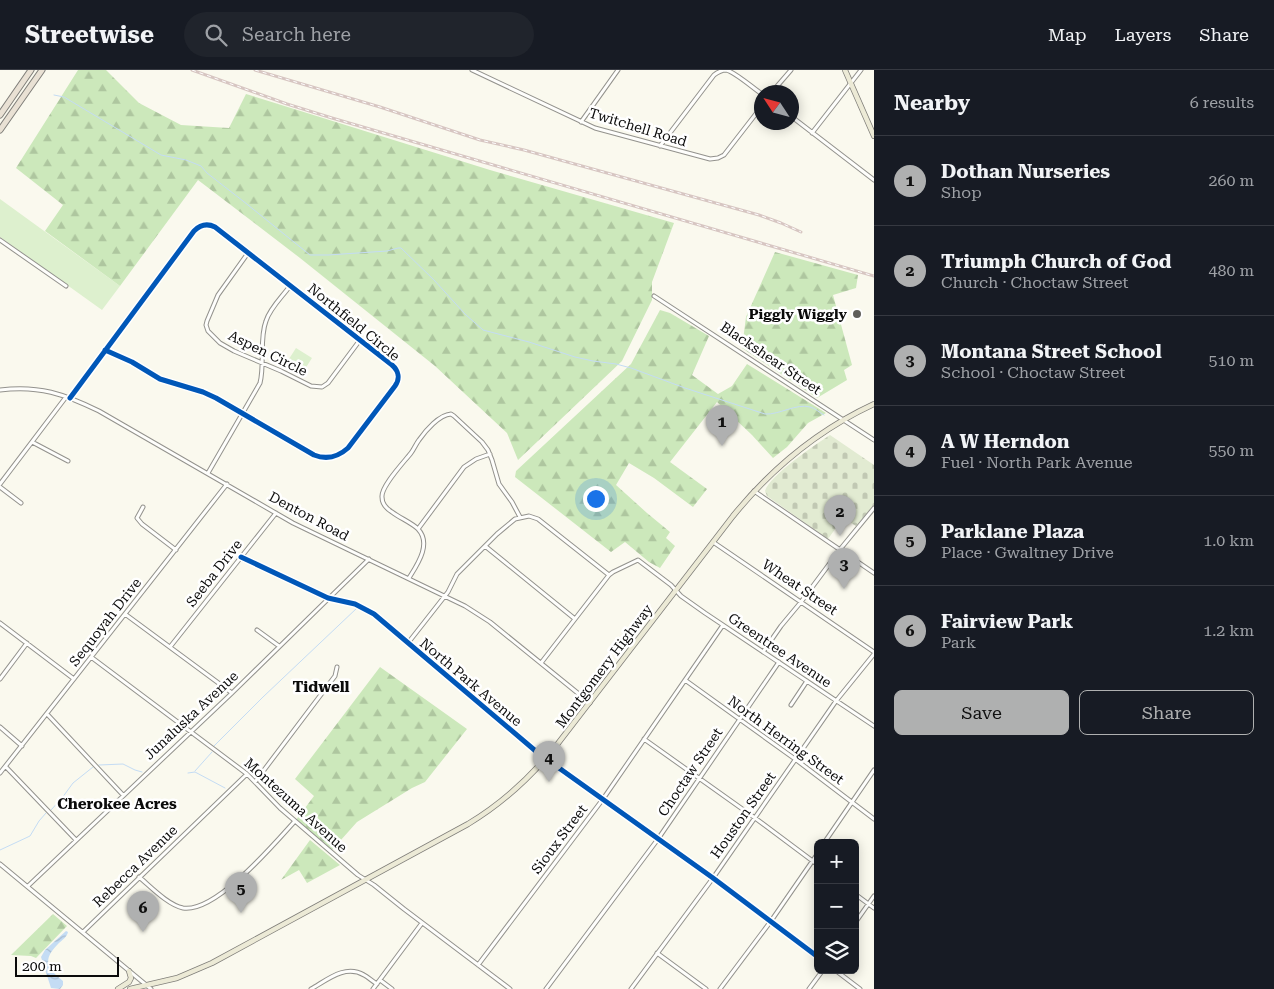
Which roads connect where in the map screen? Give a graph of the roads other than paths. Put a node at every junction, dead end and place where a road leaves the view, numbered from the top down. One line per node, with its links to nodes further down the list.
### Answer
1 (32, 70): 11 (highway)
2 (42, 70): 15 (highway)
3 (472, 70): 13 (street, Twitchell Road)
4 (618, 70): 13 (street)
5 (791, 70): 9 (street)
6 (845, 70): 8 (main road)
7 (861, 70): 8 (street)
8 (851, 83): 16 (street); 17 (main road)
9 (778, 85)
10 (754, 88): 18 (street)
11 (0, 115)
12 (754, 117): 18 (street, Twitchell Road)
13 (581, 122): 18 (street, Twitchell Road)
14 (799, 123): 16 (street)
15 (0, 130)
16 (812, 133): 19 (street)
17 (874, 136)
18 (660, 146)
19 (874, 180)
20 (0, 240): 22 (street)
21 (248, 253): 23 (street, Northfield Circle); 26 (street, Northfield Circle); 27 (street, Aspen Circle)
22 (66, 286)
23 (290, 286): 25 (street, Northfield Circle); 27 (street)
24 (654, 296): 32 (street, Blackshear Street)
25 (360, 340): 27 (street, Aspen Circle); 31 (street, Northfield Circle)
26 (105, 350): 29 (street, Northfield Circle); 31 (street, Northfield Circle)
27 (262, 363): 31 (street)
28 (0, 390): 29 (street, Denton Road)
29 (68, 397): 34 (street, Northfield Circle); 37 (street, Denton Road)
30 (874, 404): 32 (main road, Montgomery Highway)
31 (243, 413): 37 (street)
32 (843, 420): 33 (street, Blackshear Street); 40 (main road, Montgomery Highway)
33 (874, 440)
34 (32, 442): 36 (street); 39 (street, Northfield Circle)
35 (490, 454): 45 (street); 46 (street); 46 (street)
36 (68, 460)
37 (208, 473): 38 (street, Denton Road)
38 (227, 484): 44 (street, Denton Road); 49 (street, Sequoyah Drive)
39 (0, 486): 41 (street)
40 (754, 491): 47 (main road, Montgomery Highway); 50 (street)
41 (21, 503)
42 (143, 507): 49 (street)
43 (874, 508): 50 (street)
44 (276, 513): 51 (street, Seeba Drive); 52 (street, Denton Road)
45 (520, 517): 48 (street); 54 (street)
46 (418, 529): 55 (street)
47 (712, 542): 56 (main road, Montgomery Highway); 59 (street, Wheat Street)
48 (485, 546): 57 (street); 61 (street)
49 (176, 550): 60 (street, Sequoyah Drive)
50 (840, 550): 53 (street); 59 (street)
51 (241, 557): 58 (street, North Park Avenue); 68 (street, Seeba Drive)
52 (369, 559): 55 (street, Denton Road); 58 (street, Junaluska Avenue)
53 (874, 573)
54 (609, 575): 56 (street, Greentree Avenue); 61 (street)
55 (410, 578): 57 (street, Denton Road)
56 (676, 590): 63 (street, Greentree Avenue); 81 (main road, Montgomery Highway)
57 (445, 595): 66 (street); 73 (street, Denton Road)
58 (328, 598): 66 (street, North Park Avenue); 67 (street, Junaluska Avenue)
59 (801, 602): 69 (street); 70 (street, Wheat Street)
60 (125, 614): 68 (street); 71 (street, Sequoyah Drive)
61 (575, 619): 73 (street)
62 (0, 623): 65 (street)
63 (723, 625): 69 (street, Greentree Avenue); 77 (street, Sioux Street)
64 (257, 630): 67 (street)
65 (27, 643): 75 (street); 76 (street)
66 (408, 643): 90 (street, North Park Avenue)
67 (279, 646): 79 (street, Junaluska Avenue)
68 (170, 647): 79 (street)
69 (763, 652): 72 (street, Greentree Avenue)
70 (874, 653): 80 (street, Houston Street)
71 (91, 657): 76 (street, Sequoyah Drive); 87 (street, Montezuma Avenue)
72 (779, 662): 78 (street, Greentree Avenue); 84 (street, Choctaw Street)
73 (541, 663): 81 (street, Denton Road)
74 (336, 667): 97 (street)
75 (0, 679)
76 (74, 679): 83 (street, Sequoyah Drive)
77 (685, 680): 84 (street, North Herring Street); 88 (street, Sioux Street)
78 (807, 681): 80 (street, Greentree Avenue); 82 (street)
79 (232, 693): 87 (street, Junaluska Avenue)
80 (836, 701): 85 (street, Greentree Avenue); 91 (street, Houston Street)
81 (590, 702): 90 (main road, Montgomery Highway)
82 (791, 705)
83 (46, 714): 89 (street, Sequoyah Drive); 98 (street)
84 (740, 720): 91 (street, North Herring Street); 96 (street, Choctaw Street)
85 (874, 726)
86 (0, 727): 89 (street)
87 (190, 731): 95 (street, Montezuma Avenue); 98 (street, Junaluska Avenue)
88 (644, 739): 96 (street); 99 (street, Sioux Street)
89 (22, 746): 92 (street, Sequoyah Drive)
90 (546, 759): 99 (street, North Park Avenue); 112 (main road, Montgomery Highway)
91 (795, 760): 100 (street, North Herring Street); 101 (street, Houston Street)
92 (5, 766): 94 (street, Sequoyah Drive); 106 (street)
93 (874, 770): 100 (street)
94 (0, 774)
95 (247, 774): 97 (street, Montezuma Avenue); 110 (street, Rebecca Avenue)
96 (699, 778): 101 (street); 104 (street, Choctaw Street)
97 (254, 782): 103 (street, Montezuma Avenue)
98 (124, 794): 106 (street, Junaluska Avenue)
99 (603, 799): 104 (street, North Park Avenue); 124 (street, Sioux Street)
100 (852, 802): 102 (street, North Herring Street); 105 (street)
101 (755, 818): 108 (street); 111 (street, Houston Street)
102 (874, 819)
103 (295, 821): 110 (street); 112 (street, Montezuma Avenue)
104 (658, 839): 111 (street, North Park Avenue); 137 (street, Choctaw Street)
105 (827, 839)
106 (76, 840): 113 (street, Junaluska Avenue)
107 (814, 858): 108 (street)
108 (812, 861): 119 (street)
109 (0, 864): 113 (street)
110 (139, 877): 121 (street, Rebecca Avenue)
111 (713, 878): 119 (street, North Park Avenue); 122 (street, Houston Street)
112 (366, 880): 120 (street, Montezuma Avenue); 130 (main road, Montgomery Highway)
113 (28, 886): 121 (street)
114 (874, 896): 116 (street)
115 (859, 897): 116 (street)
116 (869, 904): 117 (street); 118 (street)
117 (874, 908)
118 (859, 918)
119 (771, 921): 123 (street, North Park Avenue); 140 (street)
120 (422, 923): 124 (street, Montezuma Avenue); 128 (street)
121 (83, 932): 125 (street)
122 (657, 953): 138 (street, Houston Street); 139 (street)
123 (814, 954)
124 (478, 965): 136 (street, Montezuma Avenue)
125 (129, 970): 130 (street); 131 (main road)
126 (820, 974): 141 (street)
127 (840, 974): 142 (street)
128 (380, 980): 129 (street); 135 (street)
129 (376, 984): 133 (street); 134 (street)
130 (149, 988): 132 (main road, Montgomery Highway)
131 (118, 989)
132 (130, 989)
133 (312, 989)
134 (373, 989)
135 (392, 989)
136 (510, 989)
137 (546, 989)
138 (631, 989)
139 (706, 989)
140 (720, 989)
141 (809, 989)
142 (860, 989)

